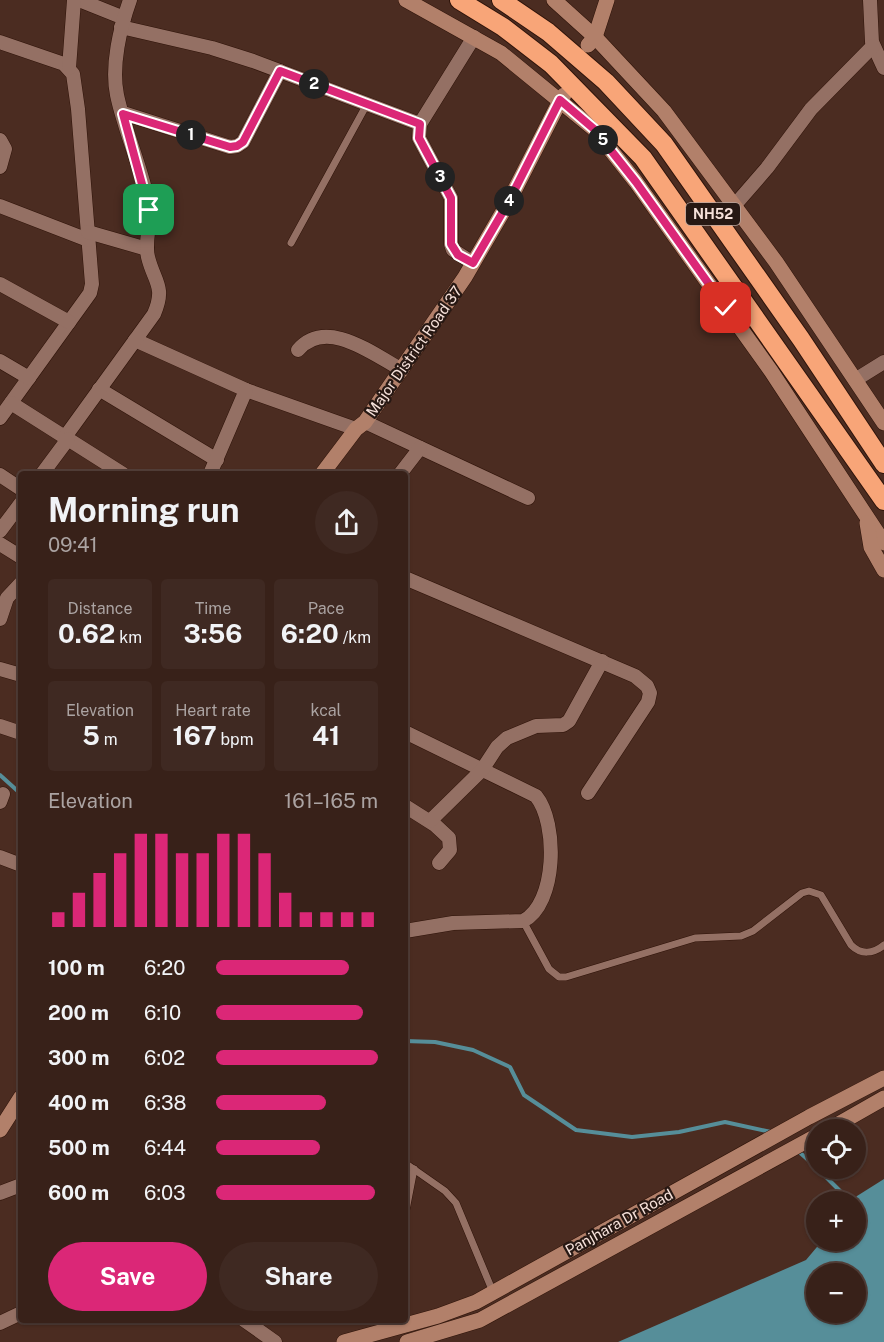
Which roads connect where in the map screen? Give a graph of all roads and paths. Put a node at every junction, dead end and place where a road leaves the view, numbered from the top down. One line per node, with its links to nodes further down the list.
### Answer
1 (74, 0): 15 (street)
2 (79, 0): 10 (street)
3 (130, 0): 10 (street)
4 (406, 0): 11 (street)
5 (459, 0): 57 (highway, NH52)
6 (501, 0): 48 (highway, NH52)
7 (554, 0): 12 (street)
8 (607, 0): 12 (street)
9 (870, 0): 14 (street)
10 (122, 22): 17 (street); 20 (street)
11 (474, 37): 18 (street); 21 (street)
12 (592, 41): 25 (street)
13 (0, 42): 15 (street)
14 (873, 46): 16 (street); 25 (street)
15 (69, 68): 26 (street)
16 (884, 68)
17 (280, 71): 19 (street); 20 (street)
18 (562, 98): 29 (street, Major District Road 37); 59 (street)
19 (367, 104): 21 (street); 27 (lane)
20 (123, 114): 28 (street)
21 (420, 124): 29 (street)
22 (0, 140): 23 (street)
23 (0, 167)
24 (0, 206): 26 (street)
25 (734, 206): 38 (street)
26 (88, 236): 28 (street); 31 (street)
27 (291, 243)
28 (147, 249): 32 (street)
29 (473, 263): 36 (street, Major District Road 37)
30 (0, 284): 31 (street)
31 (69, 322): 37 (street)
32 (135, 340): 39 (street); 40 (street)
33 (298, 350): 36 (street)
34 (0, 361): 37 (street)
35 (884, 362): 38 (street)
36 (402, 370): 44 (street, Major District Road 37)
37 (29, 378): 41 (street)
38 (855, 380): 43 (street)
39 (99, 389): 45 (street); 47 (street)
40 (246, 390): 44 (street); 47 (street)
41 (11, 403): 42 (street); 45 (street)
42 (0, 418)
43 (884, 423)
44 (361, 425): 46 (street); 52 (street, Major District Road 37)
45 (67, 438): 49 (street); 50 (street)
46 (420, 448): 53 (street); 56 (street)
47 (216, 460): 51 (street)
48 (884, 464)
49 (44, 471)
50 (118, 471)
51 (211, 471)
52 (324, 471)
53 (402, 471)
54 (0, 475): 55 (street)
55 (18, 487)
56 (528, 498)
57 (884, 501)
58 (18, 507): 60 (street)
59 (866, 515): 61 (street); 64 (street)
60 (0, 531)
61 (884, 543)
62 (0, 544): 63 (street)
63 (18, 555)
64 (884, 570)
65 (408, 579): 68 (street)
66 (18, 586): 67 (street)
67 (0, 619)
68 (602, 661): 74 (street); 75 (street)
69 (0, 669): 70 (street)
70 (18, 674)
71 (0, 726): 72 (street)
72 (18, 732)
73 (408, 733): 74 (street)
74 (482, 770): 77 (street); 81 (street)
75 (588, 793)
76 (408, 808): 77 (street)
77 (430, 821): 79 (street)
78 (0, 858): 80 (street)
79 (439, 863)
80 (18, 864)
81 (524, 921): 82 (street); 83 (lane)
82 (408, 930)
83 (884, 945)
84 (884, 1078): 95 (street, Panjhara Dr Road)
85 (884, 1098): 87 (street)
86 (18, 1102): 88 (street)
87 (847, 1119)
88 (0, 1130)
89 (806, 1142): 98 (street, Panjhara Dr Road)
90 (408, 1165): 91 (lane)
91 (414, 1169): 94 (lane); 95 (lane)
92 (18, 1186): 93 (street)
93 (0, 1193)
94 (408, 1200)
95 (494, 1292): 96 (street, Panjhara Dr Road)
96 (476, 1302): 98 (street); 102 (street, Panjhara Dr Road)
97 (18, 1314): 99 (street)
98 (482, 1318): 103 (street, Panjhara Dr Road)
99 (0, 1323)
100 (248, 1323): 101 (street)
101 (275, 1342)
102 (344, 1342)
103 (407, 1342)

